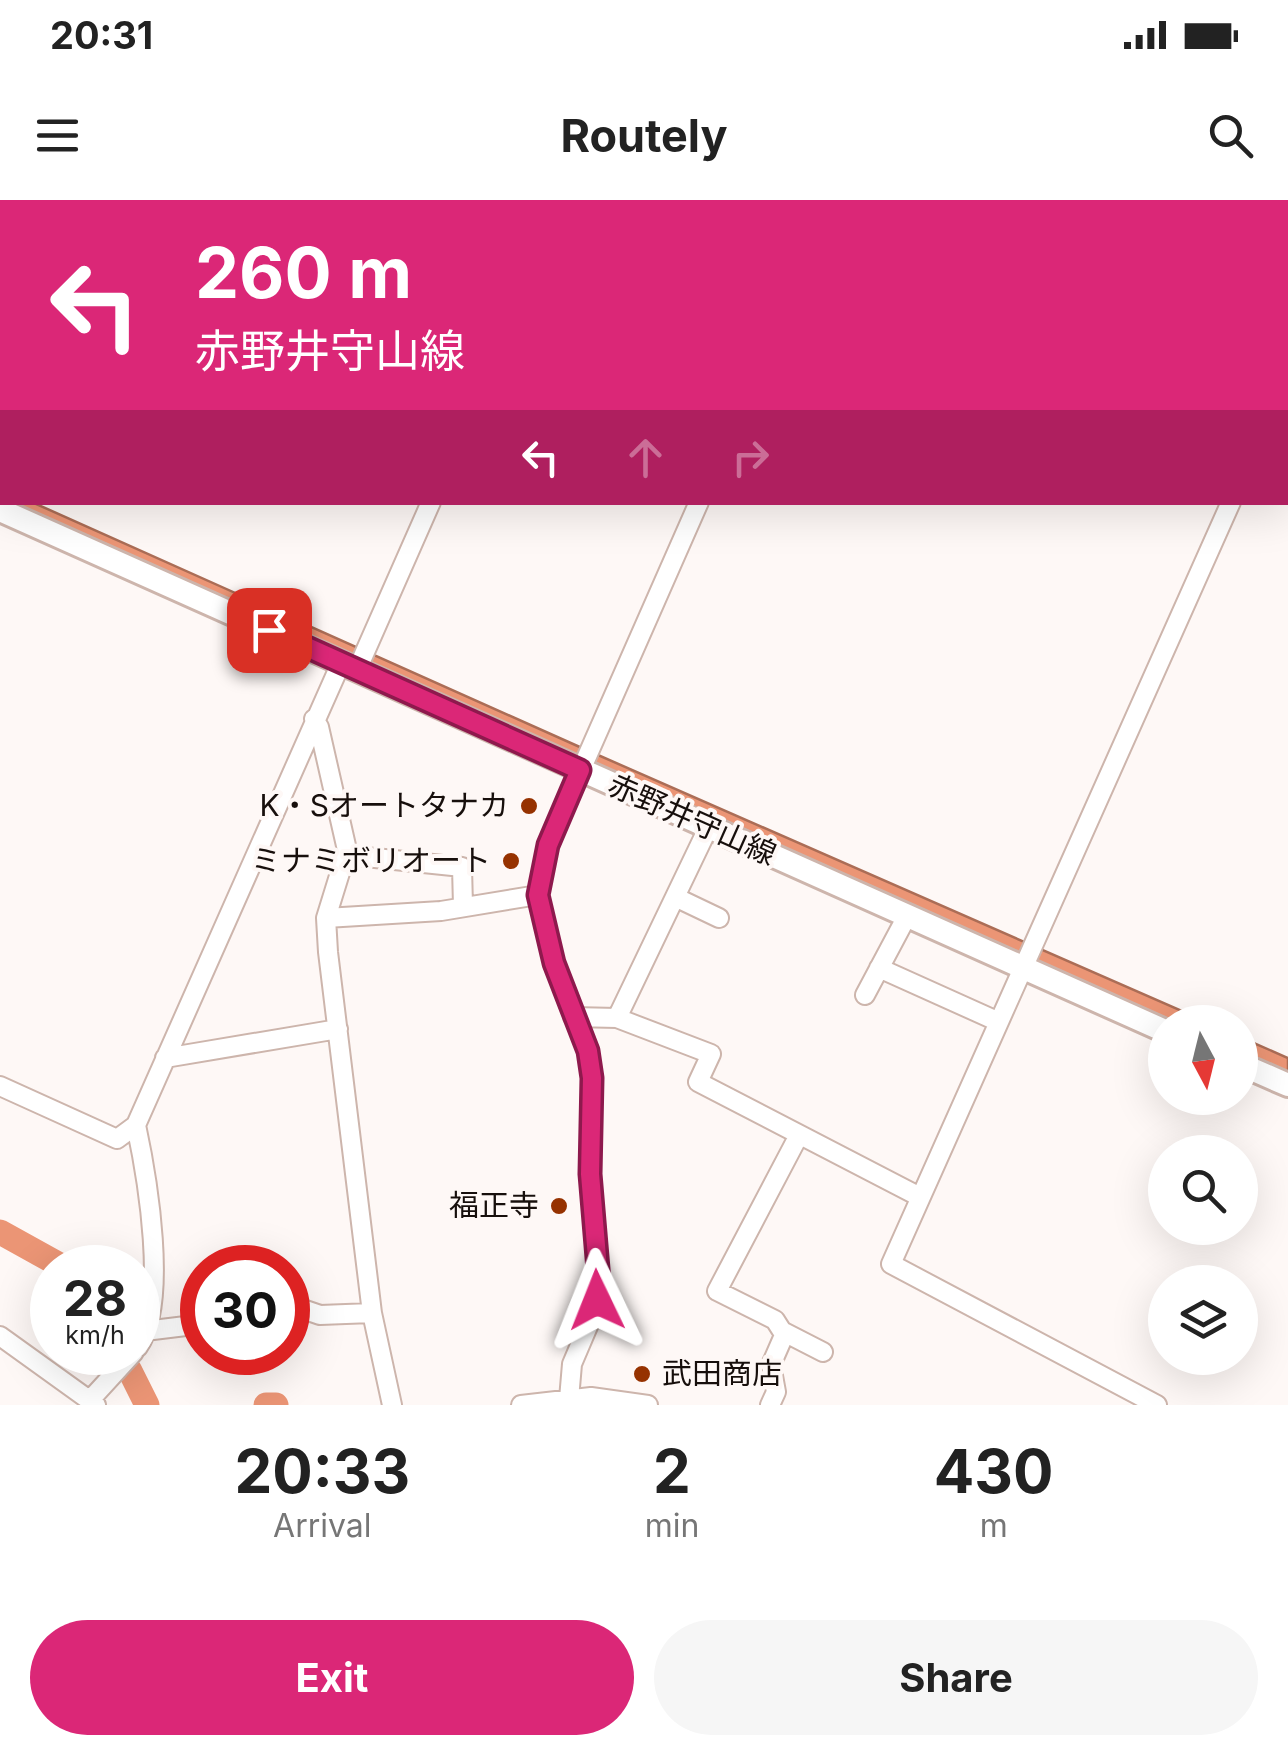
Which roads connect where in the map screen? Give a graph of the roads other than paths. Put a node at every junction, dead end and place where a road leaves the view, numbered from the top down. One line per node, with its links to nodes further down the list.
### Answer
1 (430, 505): 5 (street)
2 (698, 505): 7 (street)
3 (1230, 505): 17 (street)
4 (0, 510): 5 (main road, 赤野井守山線)
5 (349, 667): 6 (street); 7 (main road, 赤野井守山線)
6 (314, 719): 9 (street); 24 (street)
7 (580, 770): 8 (main road, 赤野井守山線); 10 (street)
8 (709, 826): 11 (street); 13 (main road, 赤野井守山線)
9 (346, 855): 12 (street); 14 (street)
10 (538, 895): 12 (street); 19 (street)
11 (675, 896): 15 (street); 20 (street)
12 (462, 906): 14 (street)
13 (907, 916): 16 (street); 17 (main road, 赤野井守山線)
14 (326, 918): 23 (street)
15 (719, 918)
16 (879, 968): 18 (street); 21 (street)
17 (1024, 968): 21 (street); 22 (main road, 赤野井守山線)
18 (865, 995)
19 (573, 1017): 20 (street); 38 (street)
20 (617, 1018): 29 (street)
21 (999, 1022): 30 (street)
22 (1148, 1023)
23 (338, 1029): 24 (street); 33 (street)
24 (165, 1058): 28 (street)
25 (1258, 1072): 26 (main road)
26 (1288, 1085)
27 (0, 1086): 28 (street)
28 (136, 1125): 31 (street)
29 (800, 1134): 30 (street); 34 (street)
30 (920, 1197): 44 (street)
31 (154, 1245)
32 (310, 1312): 33 (street)
33 (372, 1313): 40 (street)
34 (786, 1333): 36 (street); 43 (street)
35 (0, 1336): 39 (street)
36 (823, 1352)
37 (115, 1375): 39 (street)
38 (568, 1398): 41 (street); 42 (street)
39 (93, 1403)
40 (392, 1405)
41 (520, 1405)
42 (648, 1405)
43 (770, 1405)
44 (1157, 1405)

